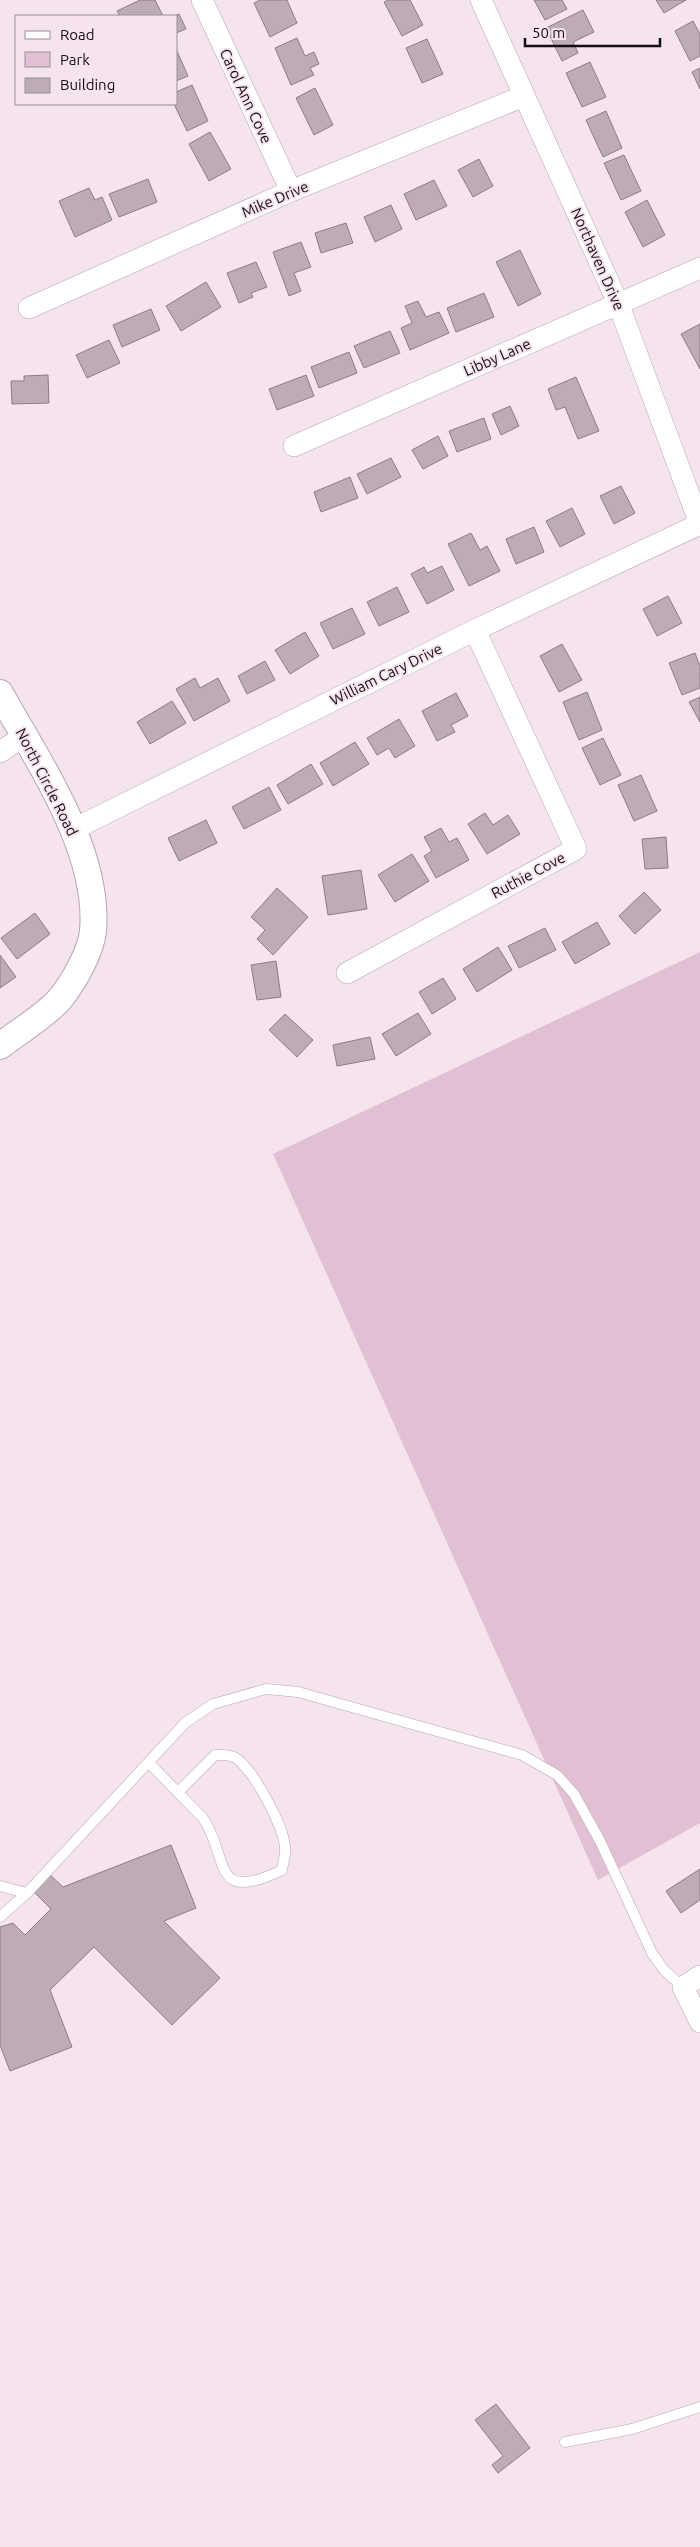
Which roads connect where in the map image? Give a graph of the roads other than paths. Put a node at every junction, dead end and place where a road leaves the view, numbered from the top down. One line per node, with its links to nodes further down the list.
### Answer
1 (202, 0): 4 (street, Carol Ann Cove)
2 (481, 0): 3 (street, Northaven Drive)
3 (524, 96): 4 (street, Mike Drive); 6 (street, Northaven Drive)
4 (290, 191): 7 (street, Mike Drive)
5 (700, 268): 6 (street, Libby Lane)
6 (618, 303): 8 (street, Libby Lane); 9 (street, Northaven Drive)
7 (29, 308)
8 (294, 446)
9 (700, 524): 10 (street, William Cary Drive)
10 (475, 630): 14 (street, William Cary Drive); 15 (street, Ruthie Cove)
11 (0, 693): 12 (street, North Circle Road)
12 (24, 736): 13 (street); 14 (street, North Circle Road)
13 (0, 752)
14 (74, 829): 16 (street, North Circle Road)
15 (347, 973)
16 (0, 1046)
17 (149, 1763): 18 (lane); 20 (lane); 22 (lane)
18 (178, 1792): 18 (lane)
19 (0, 1886): 20 (lane)
20 (27, 1893): 21 (lane)
21 (0, 1917)
22 (692, 1981): 23 (street)
23 (700, 2022)
24 (700, 2407): 25 (lane)
25 (564, 2442)

